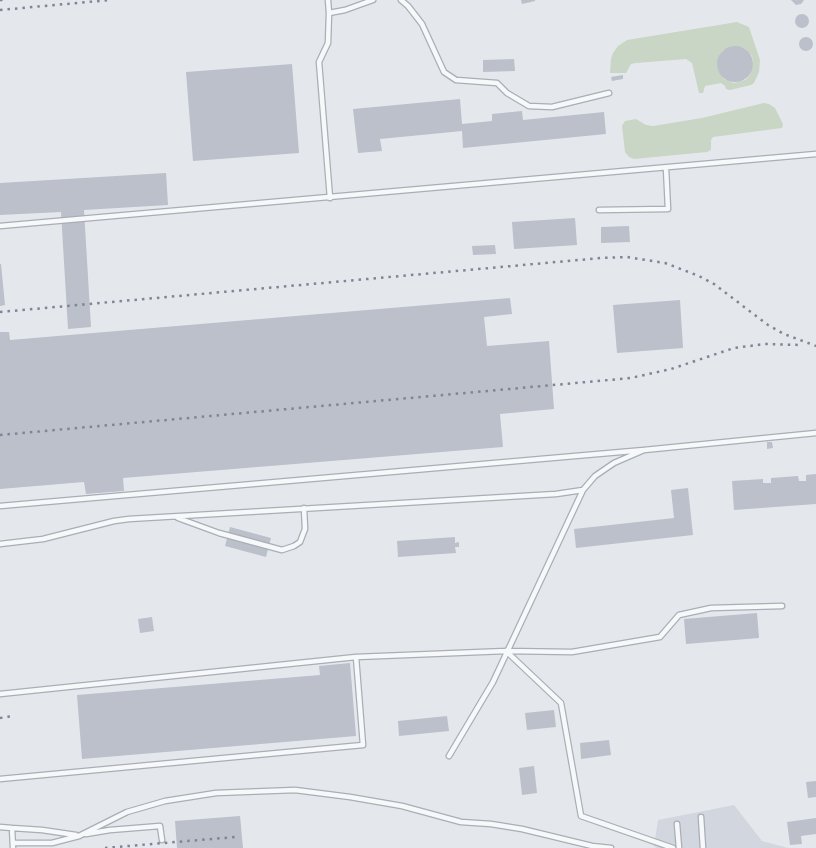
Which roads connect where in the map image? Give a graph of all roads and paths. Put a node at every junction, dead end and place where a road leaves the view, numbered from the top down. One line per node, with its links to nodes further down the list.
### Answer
1 (328, 0): 4 (lane)
2 (373, 0): 4 (lane)
3 (401, 0): 5 (lane)
4 (328, 14): 8 (lane)
5 (609, 93)
6 (816, 154): 7 (lane)
7 (666, 168): 8 (lane); 9 (lane)
8 (330, 198): 10 (lane)
9 (599, 210)
10 (0, 226)
11 (816, 434): 12 (lane)
12 (644, 450): 13 (lane); 14 (lane)
13 (582, 490): 15 (lane); 19 (lane)
14 (0, 506)
15 (304, 508): 16 (lane); 16 (lane)
16 (175, 517): 17 (lane)
17 (0, 544)
18 (782, 606): 19 (lane)
19 (506, 651): 20 (lane); 22 (lane); 32 (lane)
20 (356, 657): 21 (lane); 23 (lane)
21 (0, 694)
22 (448, 756)
23 (0, 779)
24 (701, 817): 34 (lane)
25 (677, 824): 33 (lane)
26 (0, 827): 27 (lane)
27 (12, 828): 28 (lane); 30 (lane)
28 (79, 836): 29 (lane); 30 (lane); 31 (lane)
29 (162, 840)
30 (13, 845)
31 (611, 848)
32 (673, 848)
33 (679, 848)
34 (703, 848)

